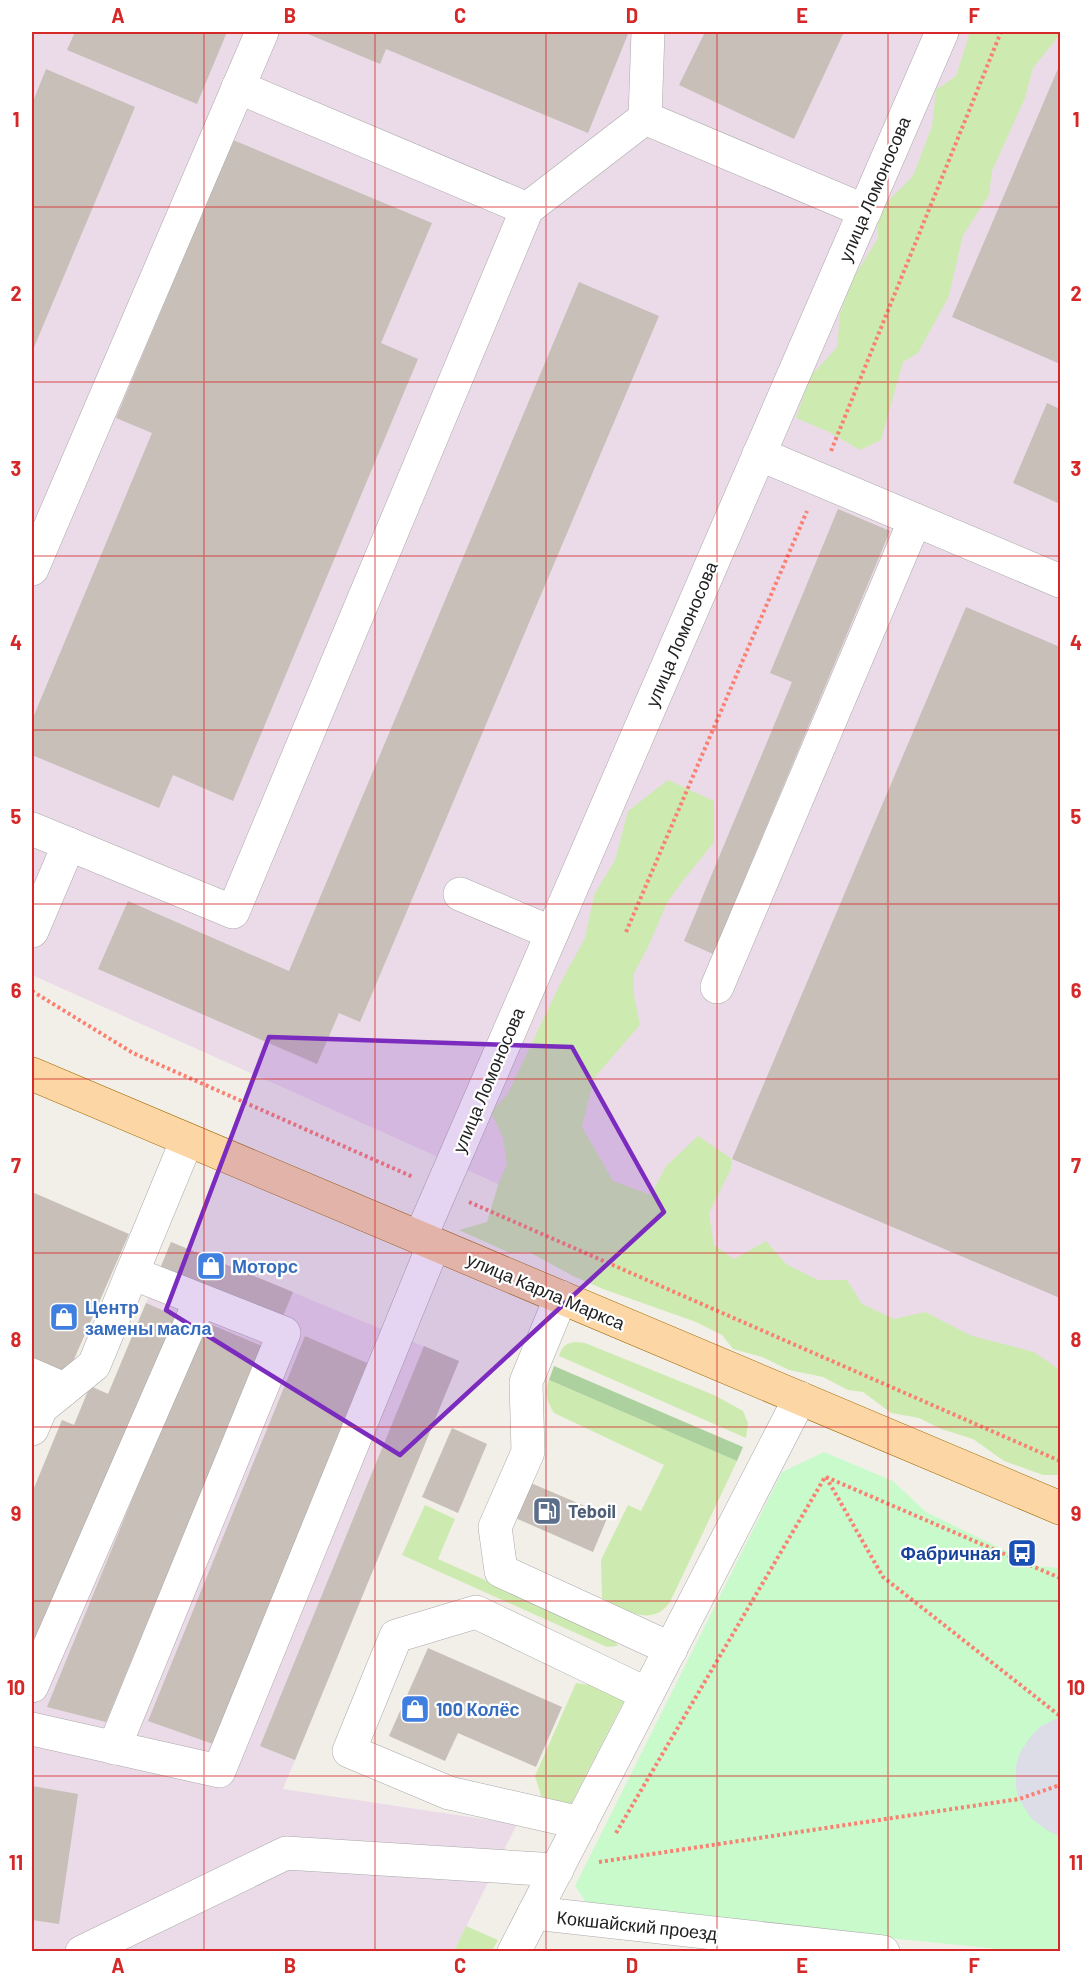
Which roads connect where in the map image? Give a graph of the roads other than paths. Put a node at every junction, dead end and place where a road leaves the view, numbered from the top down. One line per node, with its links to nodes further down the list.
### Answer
1 (262, 32): 4 (street)
2 (648, 32): 5 (street)
3 (942, 32): 7 (street, улица Ломоносова)
4 (238, 87): 6 (street); 10 (street)
5 (645, 118): 6 (street); 7 (street)
6 (527, 209): 13 (street)
7 (865, 211): 8 (street, улица Ломоносова)
8 (759, 454): 9 (street); 16 (street, улица Ломоносова)
9 (915, 520): 11 (street); 17 (street)
10 (32, 569)
11 (1060, 581)
12 (32, 829): 13 (street)
13 (69, 844): 15 (street)
14 (460, 894): 16 (street)
15 (32, 931)
16 (552, 933): 20 (street, улица Ломоносова)
17 (717, 987)
18 (32, 1074): 19 (main road, улица Карла Маркса)
19 (187, 1140): 20 (main road, улица Карла Маркса); 21 (street)
20 (427, 1241): 22 (main road, улица Карла Маркса); 33 (street, улица Ломоносова)
21 (132, 1273): 23 (street); 25 (street)
22 (561, 1297): 26 (main road, улица Карла Маркса); 29 (street)
23 (200, 1301): 30 (street); 33 (street)
24 (32, 1375): 25 (street)
25 (64, 1389): 27 (street)
26 (800, 1398): 28 (main road, улица Карла Маркса); 29 (street)
27 (32, 1429)
28 (1060, 1508)
29 (671, 1649): 31 (street)
30 (32, 1686)
31 (647, 1694): 34 (street); 34 (street)
32 (32, 1729): 33 (street)
33 (114, 1748)
34 (581, 1823): 35 (street)
35 (557, 1870): 36 (street); 38 (street)
36 (534, 1913): 37 (street); 39 (street, Кокшайский проезд)
37 (520, 1950)
38 (82, 1952)
39 (883, 1952)

